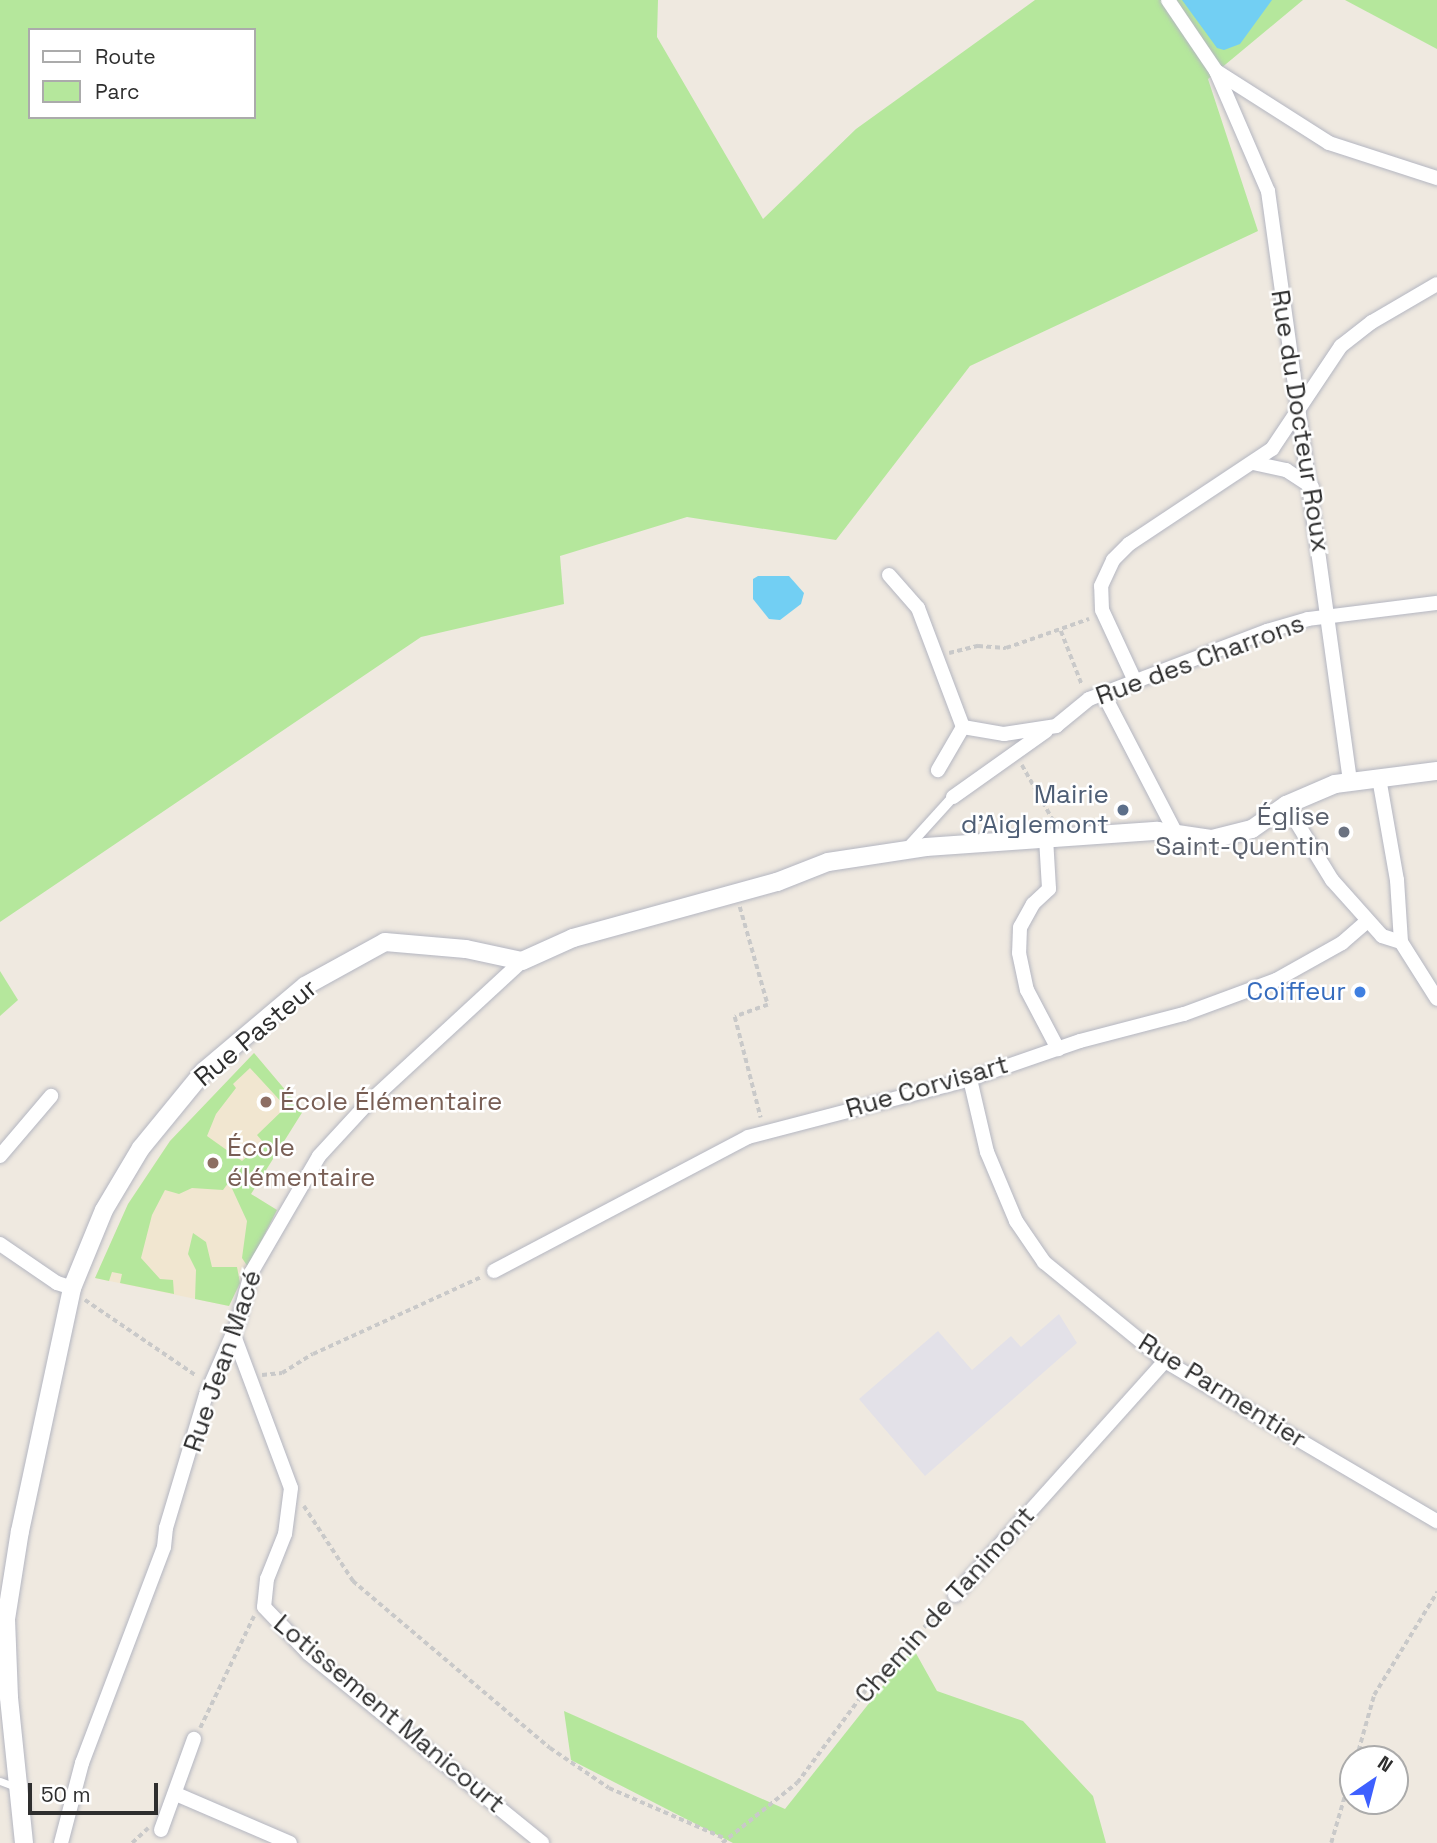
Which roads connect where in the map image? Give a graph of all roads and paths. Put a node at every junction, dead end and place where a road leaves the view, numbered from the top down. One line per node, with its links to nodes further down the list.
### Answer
1 (1168, 0): 2 (street)
2 (1216, 71): 3 (street); 5 (street, Rue du Docteur Roux)
3 (1437, 178)
4 (1437, 284): 5 (street)
5 (1299, 406): 6 (street); 7 (street, Rue du Docteur Roux)
6 (1253, 463): 7 (street); 10 (street)
7 (1312, 487): 11 (street, Rue du Docteur Roux)
8 (889, 575): 13 (street)
9 (1437, 603): 11 (street, Rue des Charrons)
10 (1102, 610): 12 (path); 14 (street)
11 (1329, 619): 14 (street, Rue des Charrons); 23 (street, Rue du Docteur Roux)
12 (1061, 631): 13 (path); 16 (path)
13 (938, 656): 18 (street)
14 (1135, 681): 15 (street, Rue des Charrons)
15 (1104, 695): 16 (street, Rue des Charrons); 26 (street)
16 (1089, 699): 17 (street, Rue des Charrons)
17 (1056, 726): 18 (street); 19 (street, Rue des Charrons)
18 (963, 727): 20 (street)
19 (1015, 751): 24 (street, Rue des Charrons); 27 (path)
20 (938, 770)
21 (1437, 771): 22 (street)
22 (1379, 778): 23 (street); 31 (street)
23 (1350, 781): 25 (street)
24 (953, 797): 28 (street)
25 (1286, 805): 26 (street); 30 (street)
26 (1177, 835): 27 (street)
27 (1053, 838): 28 (street); 34 (street)
28 (905, 850): 29 (street)
29 (736, 893): 32 (street); 37 (path)
30 (1367, 921): 31 (street); 34 (street, Rue Corvisart)
31 (1401, 942): 33 (street)
32 (522, 961): 41 (street, Rue Pasteur); 42 (street, Rue Jean Macé)
33 (1437, 999)
34 (1058, 1049): 35 (street, Rue Corvisart)
35 (970, 1079): 37 (street, Rue Corvisart); 43 (street, Rue Parmentier)
36 (51, 1096): 38 (street)
37 (764, 1130): 40 (street, Rue Corvisart)
38 (0, 1156)
39 (0, 1244): 41 (street)
40 (494, 1271): 44 (path)
41 (72, 1291): 45 (path); 54 (street, Rue Pasteur)
42 (233, 1333): 45 (street, Rue Jean Macé); 46 (street, Lotissement Manicourt)
43 (1165, 1361): 47 (street, Rue Parmentier); 49 (street, Chemin de Tanimont)
44 (282, 1373)
45 (211, 1385): 60 (street, Rue Jean Macé)
46 (290, 1488): 50 (street, Lotissement Manicourt); 58 (path)
47 (1437, 1521)
48 (1437, 1592): 52 (path)
49 (955, 1595): 58 (path, Chemin de Tanimont)
50 (264, 1607): 51 (path); 63 (street, Lotissement Manicourt)
51 (194, 1740): 55 (street)
52 (1360, 1745)
53 (0, 1781): 54 (lane)
54 (18, 1788): 59 (street, Rue Pasteur)
55 (176, 1794): 57 (street); 62 (street)
56 (1339, 1815): 64 (path)
57 (157, 1827): 61 (path)
58 (723, 1841)
59 (24, 1843)
60 (61, 1843)
61 (132, 1843)
62 (290, 1843)
63 (542, 1843)
64 (1331, 1843)

